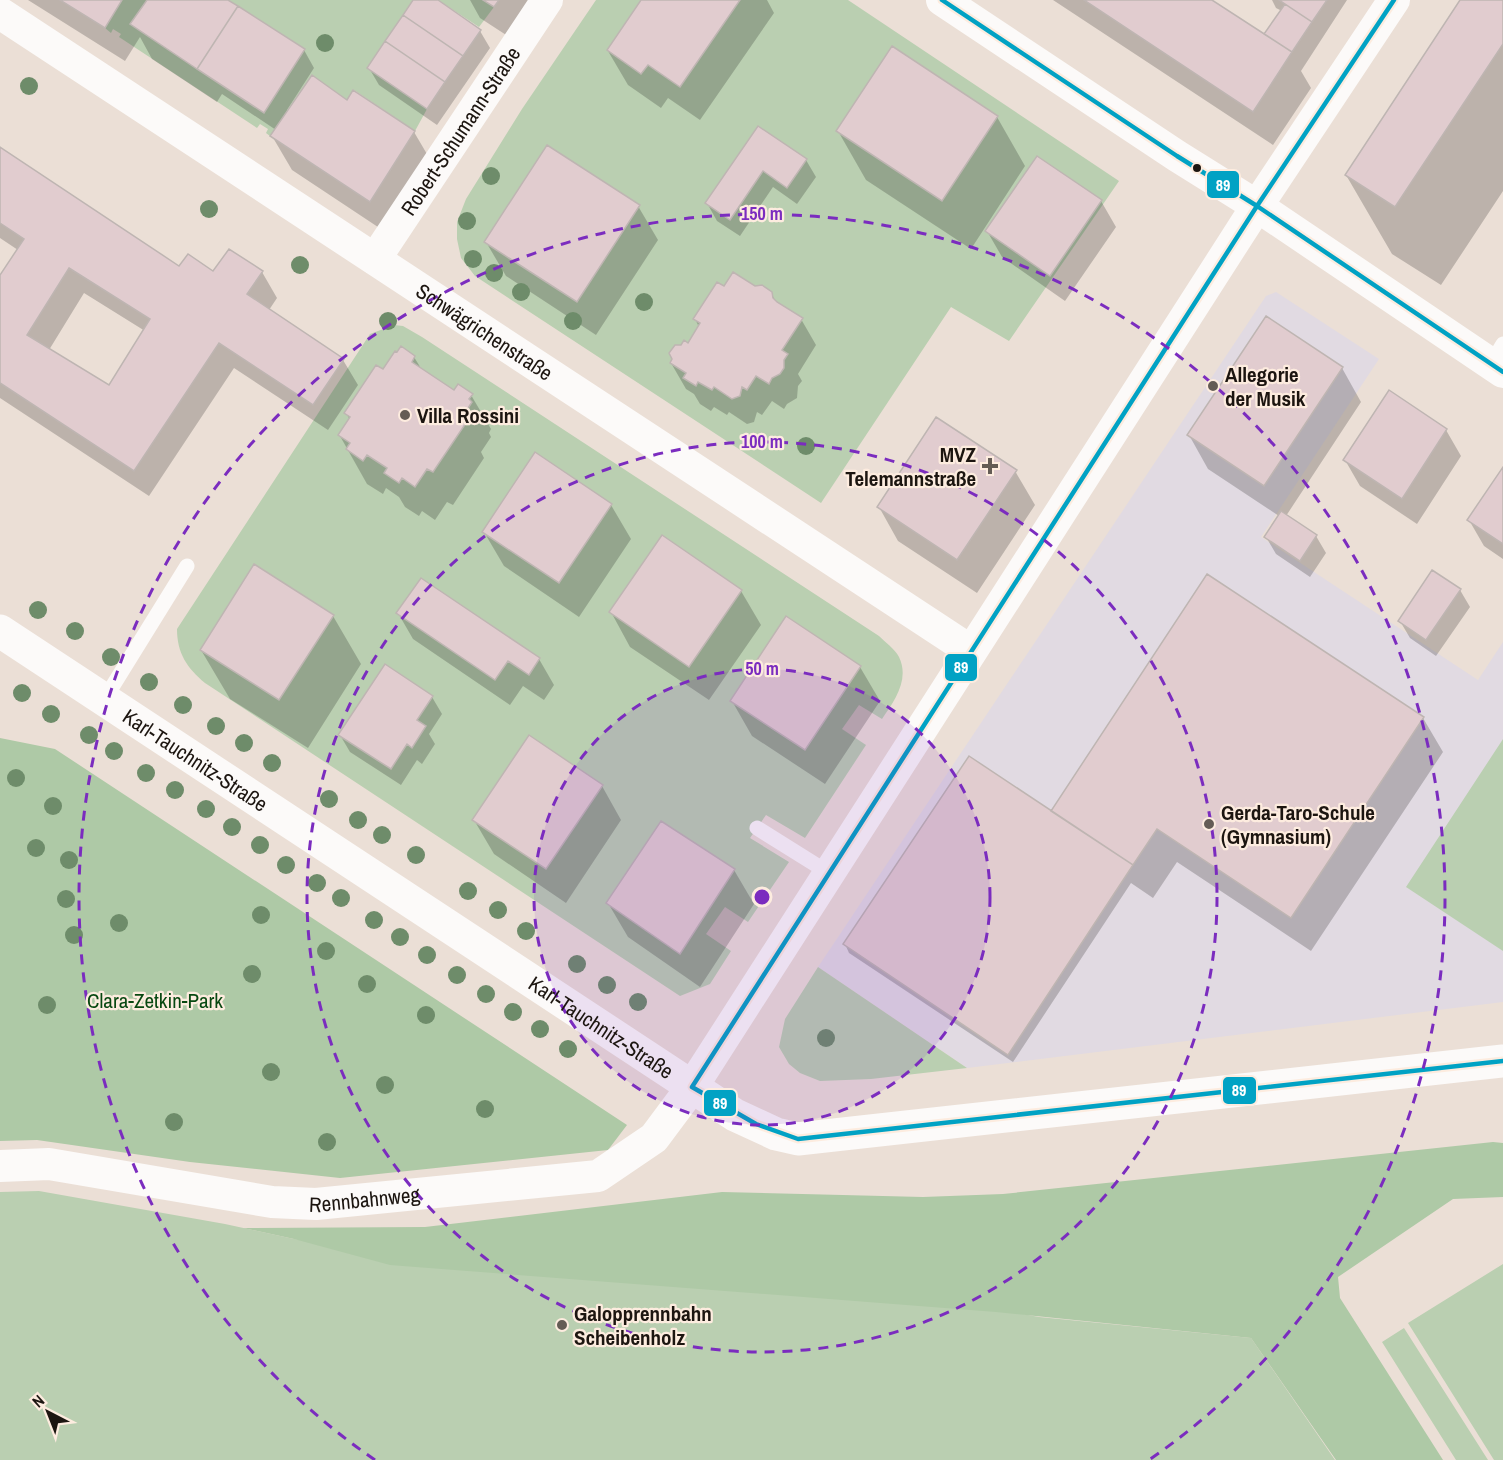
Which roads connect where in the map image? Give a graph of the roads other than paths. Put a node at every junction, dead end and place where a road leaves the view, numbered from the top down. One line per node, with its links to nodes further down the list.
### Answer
1 (547, 0): 6 (street, Robert-Schumann-Straße)
2 (1394, 0): 5 (street, Rennbahnweg)
3 (957, 4): 5 (street)
4 (0, 13): 6 (street, Schwägrichenstraße)
5 (1257, 206): 7 (street); 10 (street, Rennbahnweg)
6 (375, 260): 10 (street, Schwägrichenstraße)
7 (1499, 360)
8 (187, 566): 11 (lane)
9 (0, 631): 11 (main road, Karl-Tauchnitz-Straße)
10 (971, 651): 13 (street, Rennbahnweg)
11 (104, 700): 15 (main road, Karl-Tauchnitz-Straße)
12 (757, 828): 13 (lane)
13 (829, 873): 15 (street, Rennbahnweg)
14 (1500, 1063): 15 (main road, Karl-Tauchnitz-Straße)
15 (692, 1087): 16 (street, Rennbahnweg)
16 (0, 1166)

